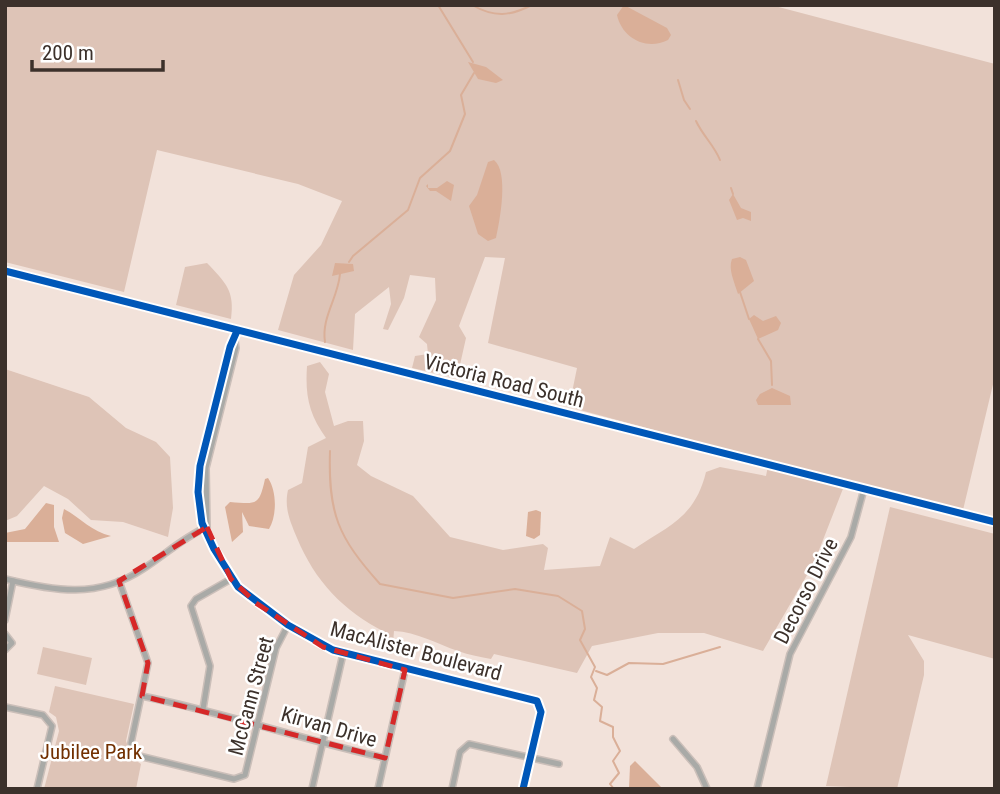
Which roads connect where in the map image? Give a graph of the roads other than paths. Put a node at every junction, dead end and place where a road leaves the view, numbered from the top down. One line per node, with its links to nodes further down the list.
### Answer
1 (5, 271): 2 (main road, Victoria Road South)
2 (237, 331): 3 (main road, Victoria Road South); 5 (street, MacAlister Boulevard)
3 (864, 489): 4 (main road, Victoria Road South); 31 (street, Decorso Drive)
4 (995, 522)
5 (207, 527): 7 (street, MacAlister Boulevard); 9 (street)
6 (5, 579): 8 (street)
7 (231, 579): 11 (street, MacAlister Boulevard); 18 (street)
8 (13, 581): 9 (street); 10 (street)
9 (119, 581): 16 (street, McCann Street)
10 (5, 620)
11 (288, 625): 14 (street, MacAlister Boulevard); 19 (street, McCann Street)
12 (5, 634): 13 (street)
13 (5, 650)
14 (343, 654): 15 (street, MacAlister Boulevard); 21 (street)
15 (405, 670): 22 (street); 23 (street, MacAlister Boulevard)
16 (142, 696): 18 (street, Kirvan Drive); 19 (street, McCann Street)
17 (5, 707): 25 (street)
18 (203, 709): 19 (street, Kirvan Drive)
19 (259, 723): 21 (street, Kirvan Drive)
20 (673, 739): 30 (street)
21 (322, 744): 22 (street, Kirvan Drive); 26 (street)
22 (385, 758): 27 (street)
23 (530, 758): 24 (street); 28 (street); 29 (street, MacAlister Boulevard)
24 (559, 764)
25 (37, 789)
26 (312, 789)
27 (378, 789)
28 (452, 789)
29 (523, 789)
30 (707, 789)
31 (757, 789)

